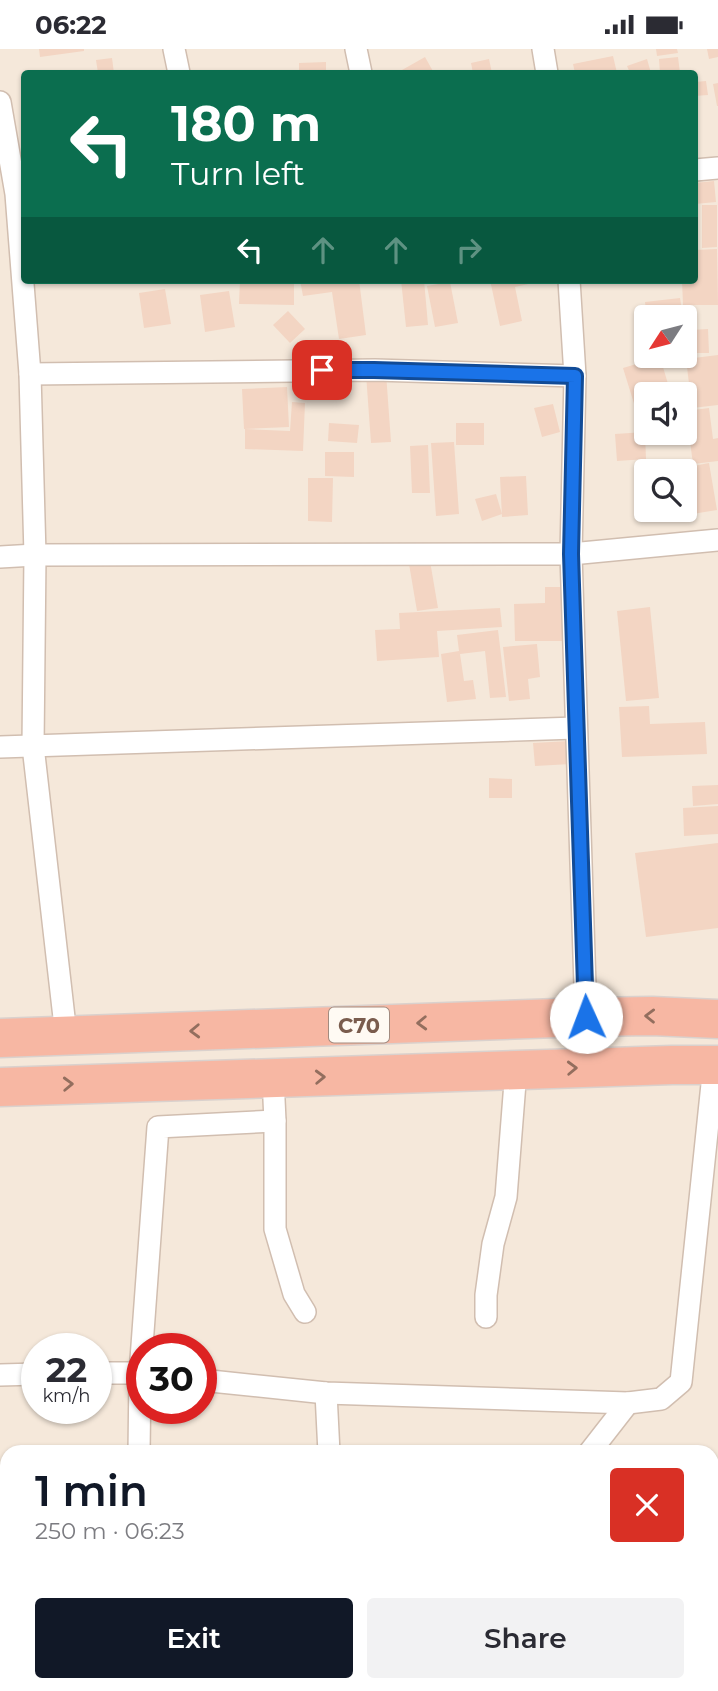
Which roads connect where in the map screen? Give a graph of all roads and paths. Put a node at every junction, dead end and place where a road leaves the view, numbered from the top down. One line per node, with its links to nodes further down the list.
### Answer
1 (174, 49): 4 (street)
2 (356, 49): 5 (street)
3 (543, 49): 6 (street)
4 (178, 70)
5 (360, 70)
6 (546, 70)
7 (0, 102): 10 (street)
8 (718, 168): 9 (street)
9 (698, 170)
10 (14, 194): 11 (street)
11 (21, 273)
12 (22, 284): 14 (street)
13 (569, 284): 15 (street)
14 (30, 374): 15 (street); 18 (street)
15 (575, 376): 17 (street)
16 (718, 540): 17 (street)
17 (571, 554): 18 (street); 20 (street)
18 (35, 555): 19 (street); 21 (street)
19 (0, 557)
20 (576, 728): 21 (street); 23 (street)
21 (33, 746): 22 (street); 25 (street)
22 (0, 747)
23 (586, 1017): 24 (highway, C70, one-way to 23); 25 (highway, C70, one-way to 25)
24 (718, 1019)
25 (66, 1035): 26 (highway, C70)
26 (0, 1038)
27 (716, 1065): 28 (highway, C70, one-way to 27); 31 (street)
28 (516, 1070): 29 (highway, C70, one-way to 28); 34 (street)
29 (273, 1078): 30 (highway, C70, one-way to 29); 32 (street)
30 (0, 1087)
31 (713, 1112): 40 (street)
32 (275, 1122): 33 (street); 35 (street)
33 (305, 1312)
34 (486, 1317)
35 (144, 1333)
36 (21, 1374): 37 (street)
37 (0, 1375)
38 (217, 1382): 39 (street)
39 (326, 1393): 40 (street); 43 (street)
40 (628, 1403): 44 (street)
41 (140, 1424): 42 (street)
42 (139, 1445)
43 (329, 1445)
44 (595, 1445)

